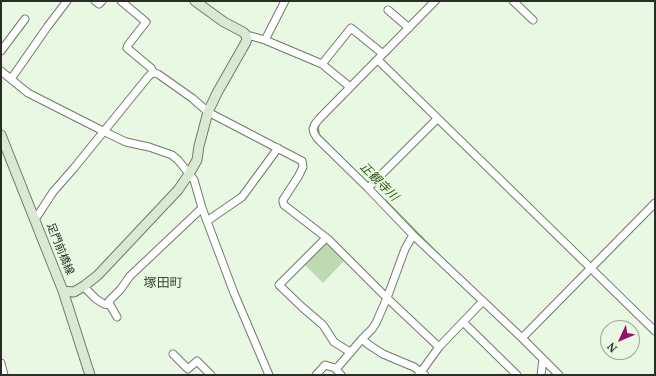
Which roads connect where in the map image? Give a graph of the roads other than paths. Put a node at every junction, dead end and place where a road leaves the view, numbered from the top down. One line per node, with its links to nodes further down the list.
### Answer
1 (67, 1): 22 (street)
2 (95, 1): 3 (street)
3 (102, 1)
4 (121, 1): 21 (street)
5 (195, 1): 14 (street)
6 (285, 1): 15 (street)
7 (424, 1): 9 (street)
8 (513, 1): 12 (street)
9 (433, 3): 13 (street)
10 (388, 10): 13 (street)
11 (25, 19): 16 (street)
12 (533, 20)
13 (409, 28): 17 (street)
14 (246, 36): 15 (street); 24 (street)
15 (265, 40): 19 (street)
16 (1, 51)
17 (383, 54): 18 (street); 19 (street)
18 (378, 60): 23 (street); 25 (street)
19 (322, 64): 23 (street)
20 (1, 71): 22 (street)
21 (154, 73): 24 (street); 26 (street)
22 (11, 79): 26 (street)
23 (350, 87): 30 (street)
24 (208, 112): 28 (street); 29 (street)
25 (437, 119): 30 (street); 37 (street)
26 (104, 131): 29 (street); 33 (street)
27 (1, 135): 33 (street, 足門前橋線)
28 (278, 148): 34 (street); 36 (street)
29 (189, 174): 32 (street); 38 (street)
30 (368, 188): 35 (street)
31 (655, 203): 37 (street)
32 (202, 208): 34 (street); 42 (street)
33 (35, 219): 39 (street, 足門前橋線)
34 (207, 221): 58 (street)
35 (413, 235): 40 (street); 41 (street)
36 (326, 238): 40 (street); 49 (street)
37 (591, 269): 45 (street); 47 (street)
38 (84, 286): 39 (street); 42 (street)
39 (63, 291): 56 (street, 足門前橋線)
40 (387, 298): 46 (street); 48 (street)
41 (483, 301): 44 (street); 47 (street)
42 (110, 305): 43 (street)
43 (117, 317)
44 (462, 322): 48 (street); 61 (street)
45 (655, 331)
46 (362, 338): 49 (street); 54 (street)
47 (522, 338): 51 (street)
48 (439, 347): 54 (street)
49 (350, 352): 53 (street)
50 (173, 354): 57 (street)
51 (543, 359): 62 (street); 63 (street)
52 (1, 363): 55 (street)
53 (335, 368): 59 (street); 60 (street)
54 (422, 374)
55 (4, 375)
56 (90, 375)
57 (211, 375)
58 (269, 375)
59 (316, 375)
60 (341, 375)
61 (517, 375)
62 (540, 375)
63 (559, 375)

